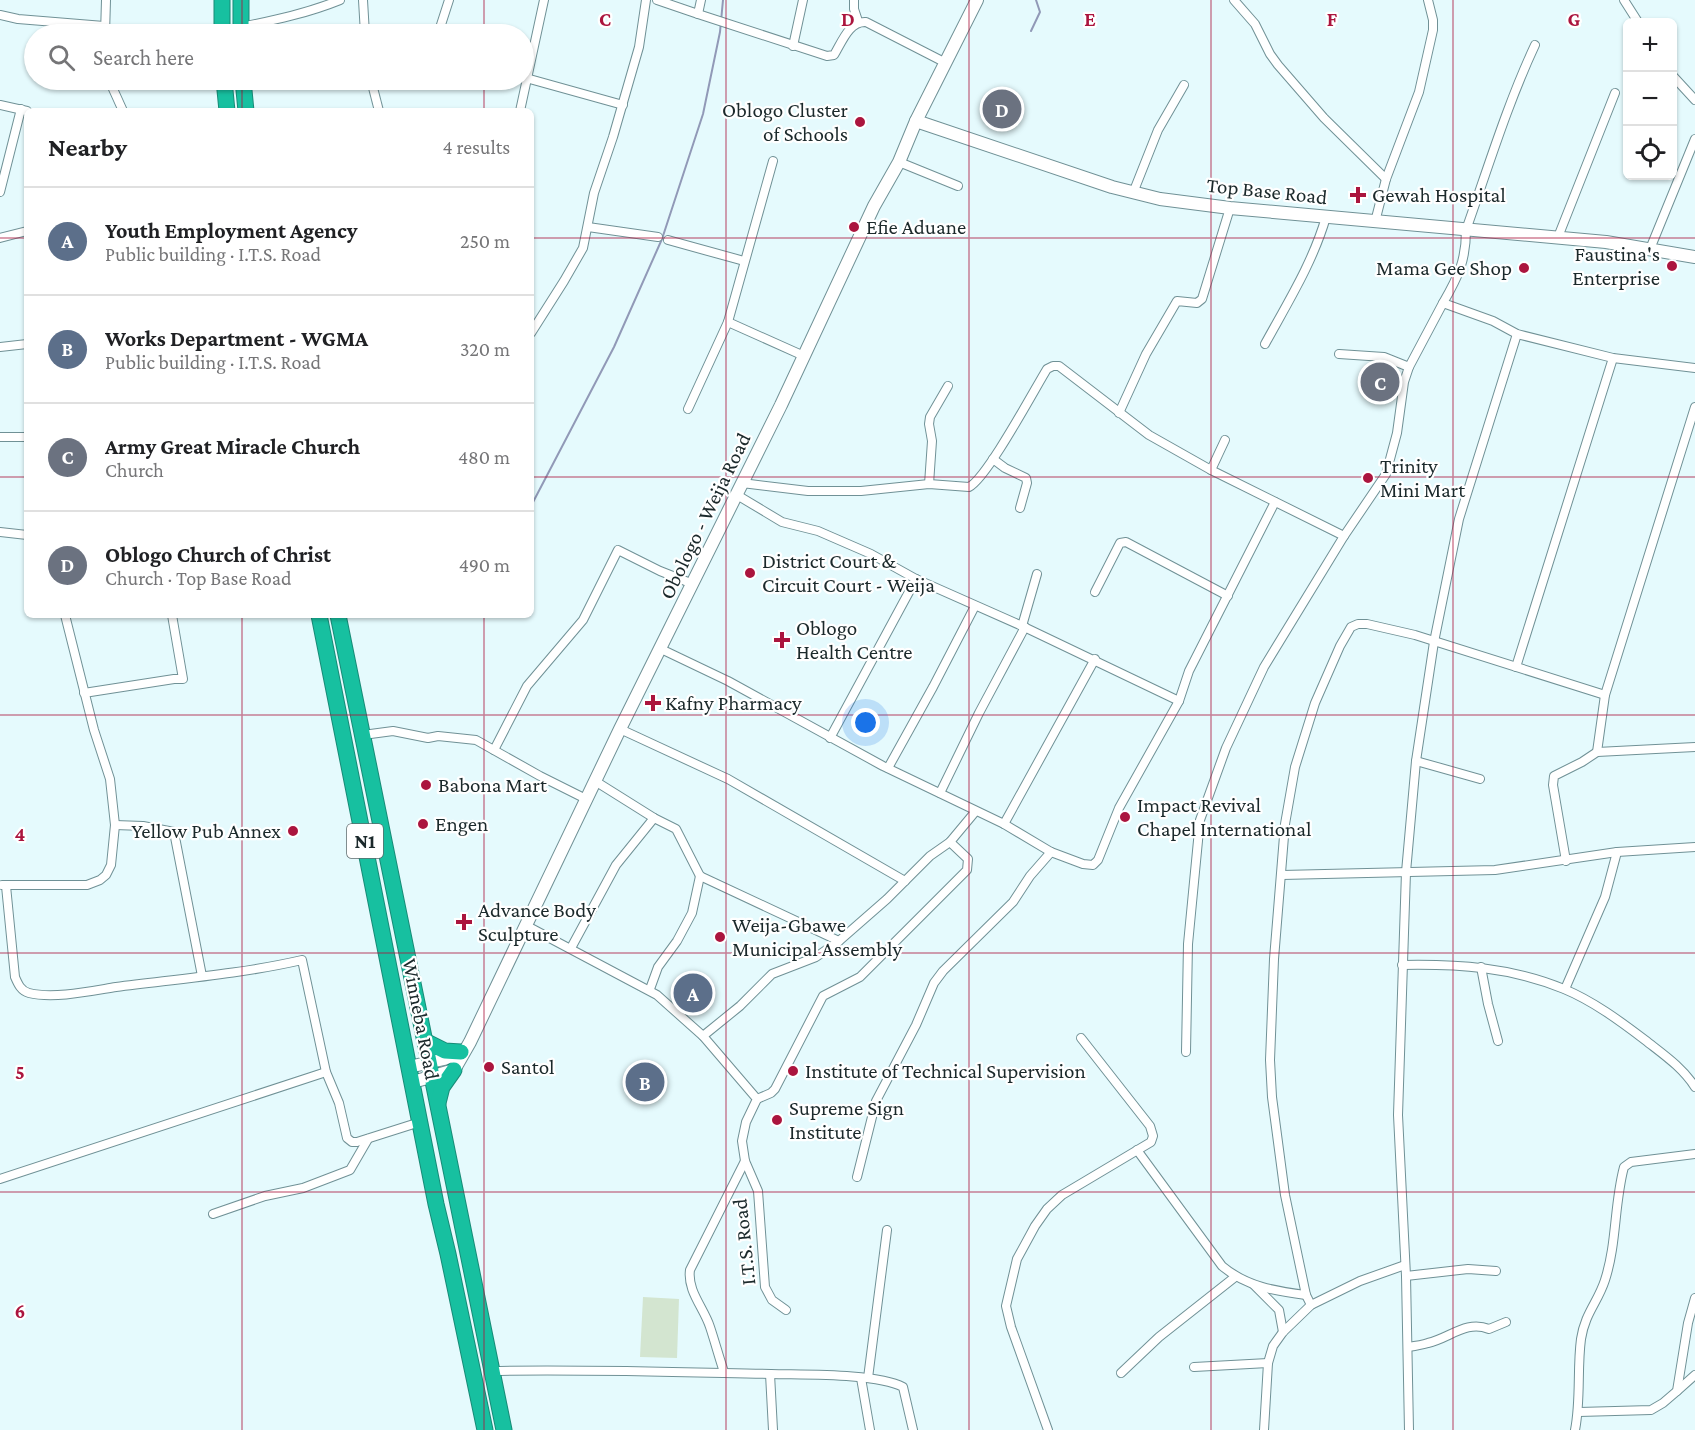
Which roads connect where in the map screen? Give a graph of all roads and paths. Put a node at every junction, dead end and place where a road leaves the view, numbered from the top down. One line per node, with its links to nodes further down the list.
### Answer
1 (106, 0): 22 (street)
2 (222, 0): 23 (highway)
3 (242, 0): 24 (highway)
4 (340, 0): 25 (street)
5 (363, 0): 26 (street)
6 (449, 0): 27 (street)
7 (543, 0): 28 (street)
8 (646, 0): 43 (street)
9 (657, 0): 17 (street)
10 (701, 0): 17 (street)
11 (802, 0): 30 (street)
12 (854, 0): 20 (street)
13 (977, 0): 31 (street, Obologo - Weija Road)
14 (1234, 0): 54 (street)
15 (1428, 0): 54 (street)
16 (1624, 0): 19 (street)
17 (698, 14): 30 (street)
18 (0, 15): 21 (street)
19 (1635, 18)
20 (858, 21): 30 (street); 31 (street)
21 (58, 24)
22 (105, 24)
23 (222, 24)
24 (241, 24)
25 (264, 24)
26 (364, 24)
27 (441, 24)
28 (534, 41)
29 (1535, 45): 62 (street)
30 (794, 46)
31 (946, 63): 50 (street, Obologo - Weija Road)
32 (534, 80): 43 (street)
33 (1677, 80): 41 (street)
34 (1184, 85): 57 (street)
35 (114, 90): 44 (street)
36 (225, 90): 45 (highway)
37 (244, 90): 46 (highway)
38 (374, 90): 47 (street)
39 (524, 90): 48 (street)
40 (1615, 93): 65 (street)
41 (1695, 100)
42 (0, 105): 49 (street)
43 (623, 105): 61 (street)
44 (122, 108)
45 (227, 108)
46 (246, 108)
47 (378, 108)
48 (521, 108)
49 (24, 110): 56 (street)
50 (916, 121): 53 (street, Obologo - Weija Road); 57 (street, Top Base Road)
51 (1695, 139): 68 (street)
52 (773, 161): 70 (street)
53 (899, 162): 55 (street); 79 (street, Obologo - Weija Road)
54 (1386, 179): 60 (street)
55 (958, 186)
56 (0, 192)
57 (1133, 193): 58 (street, Top Base Road)
58 (1230, 208): 59 (street, Top Base Road); 86 (street)
59 (1326, 217): 60 (street, Top Base Road); 76 (street)
60 (1375, 222): 62 (street, Top Base Road)
61 (588, 227): 64 (street); 73 (street)
62 (1466, 230): 65 (street, Top Base Road); 71 (street)
63 (24, 232): 66 (street)
64 (658, 237)
65 (1557, 237): 68 (street, Top Base Road)
66 (0, 238)
67 (668, 240): 70 (street)
68 (1650, 249): 69 (street, Top Base Road)
69 (1695, 258)
70 (744, 261): 72 (street)
71 (1443, 303): 74 (street); 81 (street)
72 (728, 322): 79 (street); 85 (street)
73 (534, 328)
74 (1517, 334): 80 (street); 110 (street)
75 (24, 344): 77 (street)
76 (1265, 344)
77 (0, 347)
78 (1339, 354): 81 (street)
79 (804, 356): 93 (street, Obologo - Weija Road)
80 (1613, 358): 82 (street); 113 (street)
81 (1409, 367): 98 (street)
82 (1695, 368)
83 (948, 386): 92 (street)
84 (1695, 407): 115 (street)
85 (687, 409)
86 (1119, 413): 90 (street); 91 (street)
87 (0, 437): 88 (street)
88 (24, 437)
89 (1225, 440): 91 (street)
90 (993, 459): 92 (street); 95 (street)
91 (1211, 470): 94 (street)
92 (929, 484): 93 (street)
93 (739, 489): 100 (street); 101 (street, Obologo - Weija Road)
94 (1275, 502): 98 (street); 103 (street)
95 (1020, 508)
96 (0, 532): 97 (street)
97 (24, 535)
98 (1344, 536): 158 (street)
99 (1037, 574): 109 (street)
100 (916, 579): 104 (street); 119 (street)
101 (693, 584): 111 (street, Obologo - Weija Road); 121 (street)
102 (1095, 592): 103 (street)
103 (1228, 596): 116 (street)
104 (975, 606): 109 (street); 124 (street)
105 (66, 618): 114 (street)
106 (173, 618): 114 (street)
107 (320, 618): 126 (highway, Winneba Road / N1)
108 (339, 618): 118 (highway, Winneba Road / N1)
109 (1023, 626): 112 (street); 129 (street)
110 (1434, 642): 113 (street); 123 (street); 141 (street)
111 (662, 648): 117 (street, Obologo - Weija Road); 119 (street)
112 (1095, 659): 116 (street); 133 (street)
113 (1516, 667): 115 (street)
114 (84, 693): 134 (street)
115 (1605, 695): 122 (street)
116 (1179, 701): 137 (street)
117 (620, 729): 128 (street, Obologo - Weija Road); 143 (street)
118 (363, 735): 121 (street); 125 (highway, Winneba Road / N1)
119 (830, 738): 124 (street)
120 (1695, 747): 122 (street)
121 (495, 750): 130 (street)
122 (1597, 752): 139 (street)
123 (1416, 761): 127 (street); 140 (street)
124 (888, 768): 129 (street)
125 (372, 774): 126 (highway); 155 (highway, Winneba Road / N1)
126 (352, 779): 162 (highway, Winneba Road / N1)
127 (1480, 779)
128 (595, 781): 130 (street, Obologo - Weija Road); 132 (street)
129 (940, 793): 131 (street)
130 (586, 799): 145 (street, Obologo - Weija Road)
131 (975, 812): 133 (street); 135 (street)
132 (654, 818): 142 (street); 147 (street)
133 (1004, 824): 137 (street)
134 (115, 825): 144 (street); 150 (street)
135 (950, 842): 143 (street); 164 (street)
136 (1695, 847): 138 (street)
137 (1051, 852): 171 (street)
138 (1617, 852): 139 (street); 152 (street)
139 (1566, 861): 140 (street)
140 (1406, 872): 141 (street); 148 (street)
141 (1282, 874): 180 (street)
142 (700, 876): 146 (street); 151 (street)
143 (905, 881): 146 (street)
144 (3, 885): 150 (street)
145 (527, 926): 147 (street); 157 (street, Obologo - Weija Road)
146 (838, 941): 153 (street)
147 (571, 948): 151 (street)
148 (1402, 965): 149 (street); 175 (street)
149 (1481, 967): 152 (street); 156 (street)
150 (202, 976): 161 (street)
151 (650, 989): 153 (street)
152 (1565, 989): 163 (street)
153 (703, 1036): 164 (street)
154 (1081, 1038): 168 (street)
155 (425, 1041): 157 (highway); 159 (highway, Winneba Road / N1)
156 (1498, 1041)
157 (464, 1050): 159 (street); 160 (street, Obologo - Weija Road)
158 (1186, 1052)
159 (430, 1070): 160 (street); 162 (street); 165 (highway, Winneba Road / N1)
160 (454, 1070): 165 (highway)
161 (326, 1072): 167 (street); 172 (street)
162 (411, 1075): 166 (highway, Winneba Road / N1)
163 (1695, 1087)
164 (757, 1099): 170 (street, I.T.S. Road)
165 (437, 1109): 189 (highway, Winneba Road / N1)
166 (420, 1122): 167 (street); 197 (highway, Winneba Road / N1)
167 (368, 1139): 173 (street)
168 (1137, 1150): 178 (street); 202 (street)
169 (1695, 1154): 196 (street)
170 (745, 1161): 183 (street, I.T.S. Road); 190 (street)
171 (857, 1177)
172 (0, 1179)
173 (213, 1214)
174 (887, 1230): 194 (street)
175 (1405, 1265): 177 (street); 182 (street)
176 (1496, 1271): 177 (street)
177 (1406, 1276): 186 (street)
178 (1236, 1277): 179 (street); 191 (street)
179 (1253, 1285): 180 (street); 185 (street)
180 (1306, 1295): 182 (street)
181 (1695, 1298): 195 (street)
182 (1311, 1305): 185 (street)
183 (786, 1310)
184 (1506, 1322): 186 (street)
185 (1283, 1332): 187 (street)
186 (1408, 1347): 204 (street)
187 (1268, 1363): 188 (street); 203 (street)
188 (1194, 1367)
189 (490, 1371): 190 (street); 198 (highway, Winneba Road / N1)
190 (724, 1372): 192 (street)
191 (1121, 1372)
192 (770, 1374): 194 (street); 199 (street)
193 (1695, 1375): 195 (street)
194 (865, 1378): 200 (street); 201 (street)
195 (1677, 1391): 196 (street)
196 (1578, 1412): 205 (street)
197 (485, 1430)
198 (504, 1430)
199 (773, 1430)
200 (870, 1430)
201 (913, 1430)
202 (1048, 1430)
203 (1264, 1430)
204 (1409, 1430)
205 (1575, 1430)

